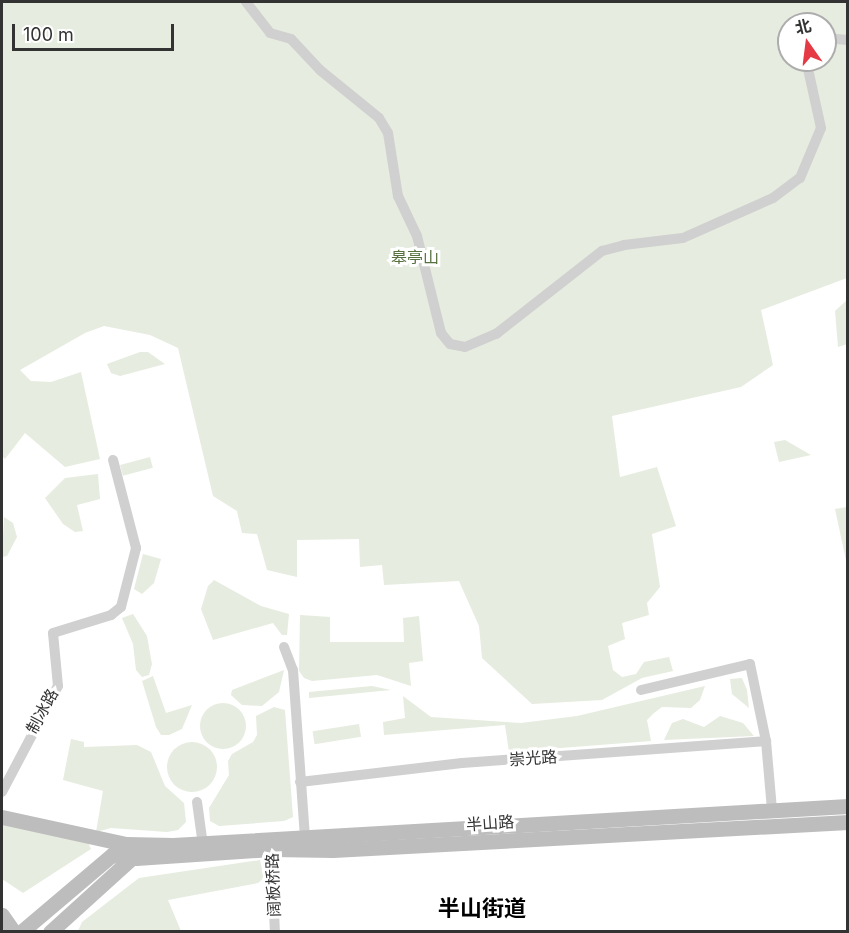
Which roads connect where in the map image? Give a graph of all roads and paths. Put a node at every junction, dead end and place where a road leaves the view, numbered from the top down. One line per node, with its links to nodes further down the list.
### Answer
1 (246, 2): 2 (street)
2 (809, 72)
3 (113, 460): 8 (street, 制冰路)
4 (284, 647): 7 (street)
5 (641, 690): 6 (street)
6 (766, 741): 7 (street, 崇光路); 11 (street)
7 (300, 782): 14 (street)
8 (2, 792)
9 (197, 801): 16 (street)
10 (848, 806): 11 (main road, 半山路)
11 (772, 809): 14 (main road, 半山路)
12 (2, 817): 17 (main road, 半山路)
13 (848, 822): 15 (main road, 半山路)
14 (305, 836): 15 (main road, 半山路)
15 (272, 844): 16 (main road, 半山路); 17 (main road, 半山路); 22 (street, 阔板桥路)
16 (203, 845): 17 (main road, 半山路)
17 (133, 849): 20 (main road); 21 (main road)
18 (2, 915): 19 (main road)
19 (14, 932)
20 (21, 932)
21 (50, 932)
22 (275, 932)

